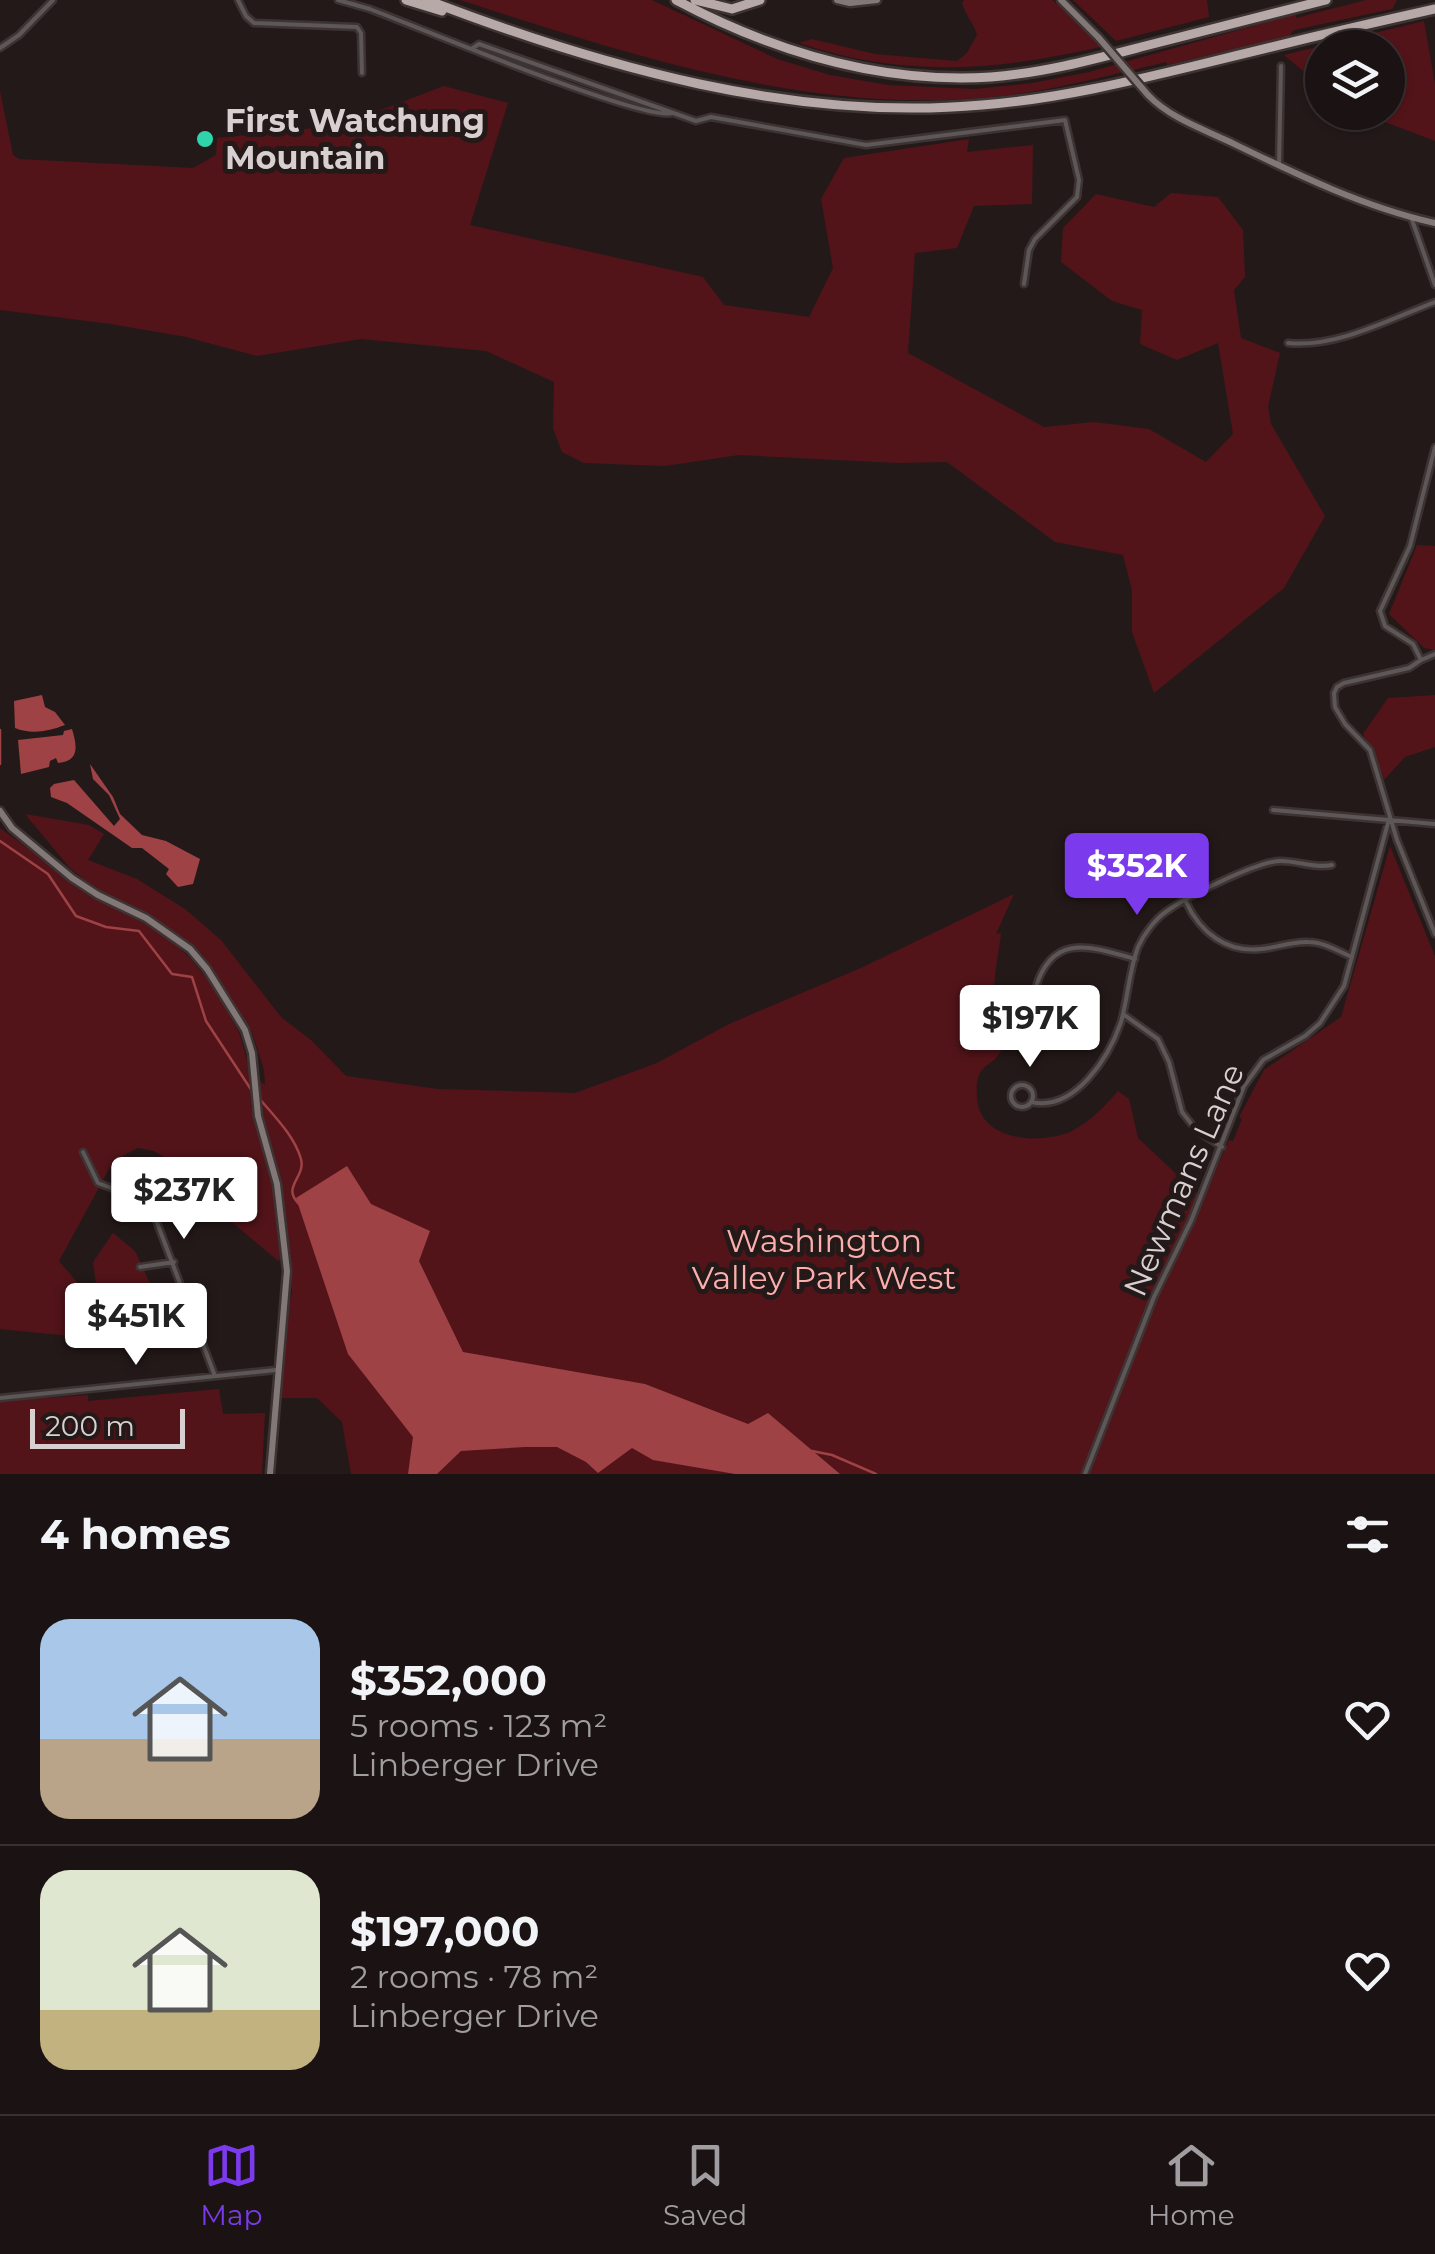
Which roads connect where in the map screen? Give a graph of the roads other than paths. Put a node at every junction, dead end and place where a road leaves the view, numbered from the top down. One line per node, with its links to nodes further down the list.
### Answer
1 (53, 0): 16 (street)
2 (238, 0): 19 (street)
3 (338, 0): 17 (street)
4 (406, 0): 15 (highway)
5 (427, 0): 15 (highway)
6 (676, 0): 12 (highway)
7 (695, 0): 8 (highway)
8 (760, 0)
9 (836, 0): 13 (street)
10 (877, 0): 13 (street)
11 (1061, 0): 21 (street, bridge)
12 (1326, 0)
13 (864, 1)
14 (1435, 8): 15 (highway)
15 (481, 21)
16 (0, 48)
17 (474, 48): 20 (street); 20 (street)
18 (1281, 66): 21 (street)
19 (362, 73)
20 (673, 113): 24 (street)
21 (1279, 164): 22 (street)
22 (1411, 217): 23 (street); 25 (street)
23 (1435, 222)
24 (1024, 284)
25 (1435, 285)
26 (1435, 302): 27 (street)
27 (1288, 343)
28 (1435, 447): 30 (street)
29 (1435, 654): 30 (street)
30 (1421, 660): 33 (street)
31 (1273, 810): 33 (street)
32 (0, 811): 47 (street)
33 (1389, 819): 34 (street); 37 (street); 38 (street, Newmans Lane)
34 (1435, 824)
35 (1332, 865): 36 (street)
36 (1186, 900): 38 (street); 39 (street)
37 (1435, 934)
38 (1352, 957): 43 (street, Newmans Lane)
39 (1135, 958): 40 (street); 41 (street)
40 (1035, 990)
41 (1123, 1014): 42 (street); 43 (street)
42 (1031, 1102): 42 (street)
43 (1222, 1147): 51 (street, Newmans Lane)
44 (83, 1152): 45 (street)
45 (174, 1262): 46 (street); 48 (street)
46 (140, 1267)
47 (276, 1370): 48 (street); 50 (street)
48 (215, 1376): 49 (street)
49 (0, 1398)
50 (270, 1474)
51 (1085, 1474)

